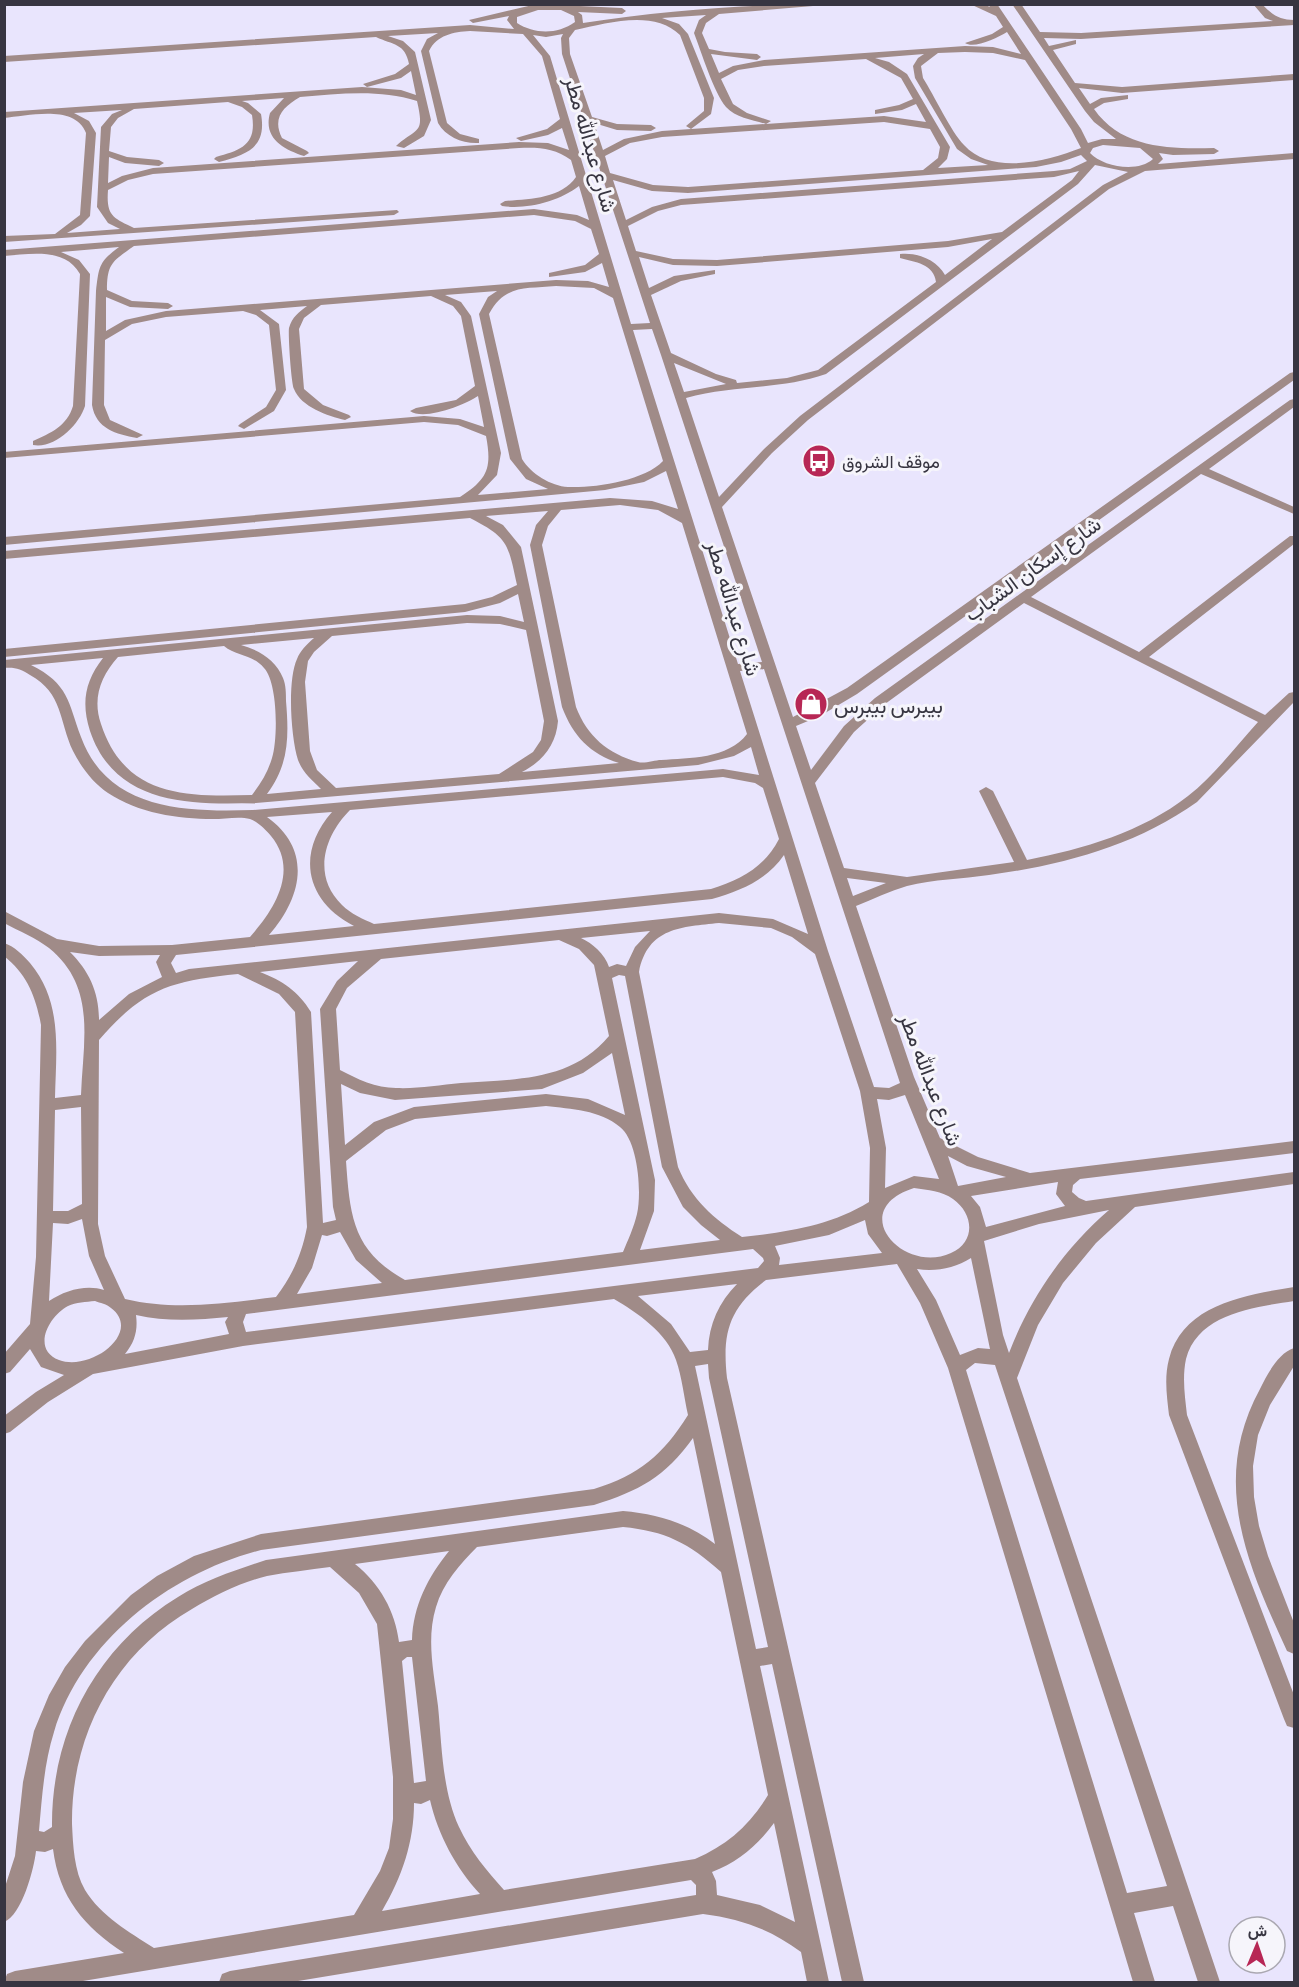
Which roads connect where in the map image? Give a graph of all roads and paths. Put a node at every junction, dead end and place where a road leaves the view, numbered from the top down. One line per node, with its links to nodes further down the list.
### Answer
1 (833, 4): 8 (street)
2 (974, 4): 11 (street)
3 (992, 4): 11 (street)
4 (1016, 4): 24 (street)
5 (1245, 4): 14 (street)
6 (1257, 4): 12 (street)
7 (563, 7): 9 (street); 10 (street); 16 (street)
8 (718, 8): 10 (street); 20 (street)
9 (521, 9): 13 (street); 19 (street, شارع عبدالله مطر)
10 (640, 12): 16 (street); 22 (street)
11 (999, 15): 17 (street)
12 (1290, 22): 14 (street)
13 (468, 24): 18 (street); 19 (street); 23 (street)
14 (1251, 25): 24 (street)
15 (1294, 27): 26 (street)
16 (573, 28): 19 (street); 32 (street, شارع عبدالله مطر)
17 (1008, 28): 25 (street); 37 (street)
18 (452, 29): 21 (street); 29 (street)
19 (526, 32): 34 (street, شارع عبدالله مطر)
20 (698, 33): 22 (street); 28 (street)
21 (371, 34): 23 (street); 31 (street)
22 (684, 34): 52 (street)
23 (302, 35): 27 (street); 33 (street)
24 (1037, 35): 26 (street)
25 (963, 46): 30 (street); 37 (street); 38 (street)
26 (1047, 49): 45 (street)
27 (4, 50)
28 (704, 50): 38 (street); 44 (street)
29 (425, 51): 31 (street); 63 (street)
30 (938, 51): 35 (street); 41 (street)
31 (411, 52): 40 (street)
32 (566, 54): 34 (street); 64 (street, شارع عبدالله مطر)
33 (31, 56): 36 (street); 39 (street)
34 (546, 56): 66 (street, شارع عبدالله مطر)
35 (852, 57): 38 (street); 42 (street)
36 (4, 58)
37 (1028, 58): 83 (street)
38 (762, 60): 44 (street)
39 (4, 63)
40 (414, 65): 47 (street); 50 (street)
41 (917, 75): 42 (street); 77 (street)
42 (904, 76): 51 (street)
43 (1294, 77): 45 (street)
44 (716, 78): 53 (street)
45 (1072, 85): 57 (street)
46 (1294, 85): 57 (street)
47 (361, 87): 48 (street); 50 (street); 56 (street)
48 (300, 94): 49 (street); 59 (street)
49 (224, 99): 55 (street); 60 (street)
50 (422, 100): 65 (street)
51 (918, 100): 62 (street); 69 (street)
52 (710, 101): 53 (street); 68 (street)
53 (726, 101): 67 (street)
54 (4, 105): 56 (street)
55 (144, 105): 58 (street); 73 (street)
56 (29, 109): 58 (street); 61 (street)
57 (1088, 109): 81 (street)
58 (56, 111): 74 (street)
59 (273, 113): 60 (street); 71 (street)
60 (256, 114): 72 (street)
61 (4, 116)
62 (873, 116): 67 (street); 69 (street); 70 (street)
63 (441, 118): 65 (street); 75 (street)
64 (588, 119): 70 (street); 87 (street, شارع عبدالله مطر)
65 (426, 120): 80 (street)
66 (564, 120): 76 (street); 89 (street, شارع عبدالله مطر)
67 (766, 121): 68 (street)
68 (691, 126): 70 (street)
69 (933, 127): 78 (street)
70 (662, 131): 87 (street)
71 (275, 134): 72 (street); 86 (street)
72 (258, 135): 90 (street)
73 (104, 139): 74 (street); 85 (street)
74 (91, 140): 103 (street)
75 (476, 141): 76 (street); 80 (street)
76 (518, 141): 89 (street); 92 (street)
77 (956, 142): 78 (street); 93 (street)
78 (942, 143): 95 (street)
79 (1294, 145): 82 (street)
80 (401, 146): 86 (street)
81 (1143, 147): 83 (street); 84 (street); 94 (street)
82 (1271, 147)
83 (1085, 149): 91 (street); 93 (street)
84 (1225, 150)
85 (104, 152): 92 (street); 98 (street)
86 (304, 153): 90 (street)
87 (600, 155): 96 (street, شارع عبدالله مطر)
88 (1294, 156): 94 (street)
89 (575, 158): 96 (street, شارع عبدالله مطر)
90 (219, 159): 92 (street)
91 (1093, 161): 94 (street); 97 (street); 108 (street)
92 (154, 167): 98 (street)
93 (1007, 167): 95 (street); 97 (street)
94 (1144, 168): 168 (street)
95 (926, 172): 99 (street)
96 (593, 175): 99 (street); 100 (street); 106 (street, شارع عبدالله مطر); 107 (street, شارع عبدالله مطر)
97 (1014, 177): 101 (street)
98 (103, 189): 102 (street)
99 (677, 190): 101 (street)
100 (530, 201): 104 (street); 105 (street)
101 (681, 202): 106 (street)
102 (102, 207): 103 (street); 109 (street)
103 (87, 208): 111 (street)
104 (534, 212): 105 (street); 107 (street)
105 (304, 224): 109 (street)
106 (623, 225): 115 (street, شارع عبدالله مطر)
107 (596, 227): 116 (street, شارع عبدالله مطر)
108 (1006, 233): 112 (street); 113 (street)
109 (133, 237): 111 (street); 119 (street)
110 (4, 239): 111 (street)
111 (35, 244): 114 (street); 120 (street)
112 (987, 249): 113 (street); 122 (street)
113 (931, 250): 117 (street); 118 (street)
114 (4, 253)
115 (632, 253): 118 (street); 126 (street, شارع عبدالله مطر)
116 (604, 254): 121 (street); 127 (street, شارع عبدالله مطر)
117 (904, 256): 118 (street); 122 (street)
118 (702, 268): 126 (street)
119 (102, 273): 120 (street); 124 (street)
120 (85, 274): 148 (street)
121 (555, 279): 123 (street); 127 (street); 128 (street)
122 (941, 283): 140 (street)
123 (510, 286): 125 (street); 131 (street)
124 (101, 291): 130 (street); 137 (street)
125 (429, 293): 128 (street); 132 (street)
126 (646, 293): 133 (street, شارع عبدالله مطر)
127 (617, 296): 134 (street, شارع عبدالله مطر)
128 (323, 299): 129 (street); 130 (street); 135 (street)
129 (238, 308): 130 (street); 136 (street)
130 (155, 311): 137 (street)
131 (484, 314): 132 (street); 159 (street)
132 (466, 316): 141 (street)
133 (657, 326): 134 (street); 138 (street, شارع عبدالله مطر)
134 (627, 327): 160 (street, شارع عبدالله مطر)
135 (294, 329): 136 (street); 142 (street)
136 (276, 330): 143 (street)
137 (100, 339): 146 (street)
138 (666, 355): 140 (street); 144 (street, شارع عبدالله مطر)
139 (1294, 375): 147 (street, شارع إسكان الشباب)
140 (747, 386): 144 (street)
141 (481, 387): 149 (street); 154 (street)
142 (299, 389): 143 (street); 150 (street)
143 (281, 390): 152 (street)
144 (680, 396): 168 (street, شارع عبدالله مطر)
145 (1294, 402): 151 (street, شارع إسكان الشباب)
146 (98, 411): 148 (street); 155 (street)
147 (1244, 412): 151 (street); 184 (street, شارع إسكان الشباب)
148 (78, 413): 156 (street)
149 (434, 414): 150 (street); 153 (street); 154 (street)
150 (345, 417): 152 (street)
151 (1267, 422): 162 (street, شارع إسكان الشباب)
152 (244, 426): 153 (street)
153 (214, 433): 155 (street); 158 (street)
154 (491, 434): 161 (street)
155 (136, 435): 156 (street)
156 (37, 443): 157 (street)
157 (4, 446)
158 (4, 455)
159 (516, 461): 161 (street); 164 (street)
160 (669, 461): 163 (street); 172 (street, شارع عبدالله مطر)
161 (496, 462): 165 (street)
162 (1201, 470): 169 (street); 180 (street, شارع إسكان الشباب)
163 (615, 486): 164 (street); 166 (street)
164 (572, 490): 165 (street)
165 (464, 500): 171 (street)
166 (621, 501): 167 (street); 172 (street)
167 (558, 506): 170 (street); 177 (street)
168 (717, 506): 191 (street, شارع عبدالله مطر)
169 (1294, 511)
170 (472, 514): 173 (street); 178 (street)
171 (263, 518): 173 (street); 175 (street)
172 (688, 522): 192 (street, شارع عبدالله مطر)
173 (264, 532): 176 (street)
174 (1294, 539): 189 (street)
175 (4, 540)
176 (4, 555)
177 (537, 556): 178 (street); 197 (street)
178 (519, 559): 179 (street)
179 (524, 586): 181 (street); 182 (street)
180 (1023, 598): 186 (street, شارع إسكان الشباب); 189 (street)
181 (466, 614): 182 (street); 183 (street); 187 (street)
182 (532, 628): 198 (street)
183 (328, 633): 185 (street); 193 (street)
184 (924, 639): 186 (street); 201 (street, شارع إسكان الشباب)
185 (222, 644): 188 (street); 194 (street)
186 (949, 652): 208 (street, شارع إسكان الشباب)
187 (4, 653)
188 (114, 654): 190 (street); 196 (street)
189 (1140, 657): 200 (street)
190 (11, 663): 199 (street)
191 (770, 664): 192 (street); 201 (street, شارع عبدالله مطر)
192 (734, 668): 202 (street, شارع عبدالله مطر)
193 (299, 679): 194 (street); 203 (street)
194 (278, 680): 204 (street)
195 (1294, 696): 200 (street)
196 (91, 706): 199 (street); 213 (street)
197 (569, 707): 198 (street); 205 (street)
198 (548, 709): 207 (street)
199 (68, 710): 213 (street)
200 (1266, 721): 217 (street)
201 (789, 724): 208 (street, شارع عبدالله مطر)
202 (754, 734): 206 (street); 209 (street, شارع عبدالله مطر)
203 (302, 748): 204 (street); 211 (street)
204 (282, 750): 215 (street)
205 (641, 766): 206 (street); 207 (street)
206 (701, 767): 209 (street); 212 (street)
207 (497, 778): 212 (street)
208 (808, 782): 220 (street, شارع عبدالله مطر)
209 (770, 786): 216 (street, شارع عبدالله مطر)
210 (986, 791): 217 (street)
211 (334, 793): 212 (street); 215 (street)
212 (384, 795): 214 (street)
213 (192, 806): 215 (street)
214 (346, 806): 215 (street); 218 (street)
215 (255, 807): 219 (street)
216 (786, 839): 222 (street); 235 (street, شارع عبدالله مطر)
217 (1022, 865): 221 (street)
218 (316, 868): 219 (street); 228 (street)
219 (291, 870): 230 (street)
220 (838, 872): 221 (street); 223 (street, شارع عبدالله مطر)
221 (908, 881): 223 (street)
222 (712, 894): 225 (street); 226 (street)
223 (849, 903): 247 (street, شارع عبدالله مطر)
224 (4, 916): 231 (street)
225 (719, 918): 227 (street); 235 (street)
226 (458, 920): 228 (street); 232 (street)
227 (673, 922): 229 (street); 238 (street)
228 (370, 928): 230 (street)
229 (559, 934): 232 (street); 239 (street)
230 (255, 941): 234 (street)
231 (54, 944): 234 (street); 244 (street)
232 (462, 945): 236 (street)
233 (4, 948): 252 (street)
234 (172, 950): 240 (street)
235 (821, 951): 248 (street, شارع عبدالله مطر)
236 (378, 954): 237 (street); 241 (street)
237 (240, 969): 240 (street); 242 (street)
238 (632, 972): 239 (street); 259 (street)
239 (605, 975): 243 (street)
240 (173, 978): 244 (street)
241 (328, 1009): 242 (street); 245 (street)
242 (303, 1012): 270 (street)
243 (617, 1037): 246 (street); 254 (street)
244 (91, 1039): 250 (street)
245 (332, 1073): 249 (street); 257 (street)
246 (542, 1083): 249 (street); 251 (street)
247 (908, 1085): 248 (street); 255 (street, شارع عبدالله مطر)
248 (868, 1091): 265 (street, شارع عبدالله مطر)
249 (413, 1094): 253 (street)
250 (89, 1100): 252 (street); 267 (street)
251 (546, 1100): 253 (street); 254 (street)
252 (49, 1105): 268 (street)
253 (414, 1113): 257 (street)
254 (639, 1134): 262 (street)
255 (936, 1143): 260 (street); 263 (street, شارع عبدالله مطر)
256 (1294, 1147): 258 (street)
257 (338, 1160): 269 (street)
258 (1075, 1174): 260 (street); 266 (street)
259 (673, 1176): 262 (street); 272 (street)
260 (1036, 1178): 263 (street)
261 (1294, 1178): 264 (street)
262 (647, 1180): 274 (street)
263 (953, 1190): 265 (street); 271 (street)
264 (1134, 1199): 266 (street); 290 (street)
265 (877, 1205): 272 (street); 273 (street)
266 (1087, 1207): 271 (street)
267 (89, 1208): 268 (street); 279 (street)
268 (44, 1215): 282 (street)
269 (344, 1224): 270 (street); 276 (street)
270 (315, 1227): 280 (street)
271 (977, 1238): 273 (street); 290 (street)
272 (746, 1243): 274 (street); 275 (street)
273 (901, 1257): 275 (street); 289 (street)
274 (628, 1259): 276 (street)
275 (761, 1275): 277 (street); 285 (street)
276 (403, 1287): 280 (street)
277 (617, 1293): 283 (street); 286 (street)
278 (1294, 1294): 305 (street)
279 (120, 1304): 281 (street); 282 (street); 288 (street)
280 (281, 1304): 281 (street)
281 (240, 1309): 283 (street)
282 (38, 1326): 287 (street); 288 (street)
283 (243, 1339): 288 (street)
284 (1294, 1354): 300 (street)
285 (715, 1356): 286 (street); 302 (street)
286 (685, 1360): 291 (street)
287 (4, 1367)
288 (91, 1368): 292 (street)
289 (957, 1368): 290 (street); 315 (street)
290 (1005, 1369): 312 (street)
291 (698, 1414): 293 (street); 297 (street)
292 (4, 1427)
293 (594, 1497): 294 (street); 298 (street)
294 (598, 1522): 295 (street); 297 (street)
295 (472, 1540): 296 (street); 301 (street)
296 (333, 1559): 299 (street); 303 (street)
297 (730, 1568): 304 (street)
298 (132, 1605): 299 (street); 310 (street)
299 (153, 1624): 309 (street)
300 (1294, 1645)
301 (423, 1653): 303 (street); 306 (street)
302 (779, 1654): 304 (street); 323 (street)
303 (392, 1659): 307 (street)
304 (749, 1659): 308 (street)
305 (1294, 1719)
306 (436, 1787): 307 (street); 313 (street)
307 (405, 1792): 317 (street)
308 (778, 1797): 311 (street); 318 (street)
309 (62, 1833): 310 (street); 319 (street)
310 (30, 1836): 316 (street)
311 (695, 1869): 313 (street); 314 (street)
312 (1179, 1894): 315 (street); 325 (street)
313 (500, 1901): 317 (street)
314 (703, 1904): 318 (street); 321 (street)
315 (1120, 1905): 324 (street)
316 (4, 1912)
317 (360, 1925): 319 (street)
318 (809, 1946): 322 (street)
319 (153, 1960): 320 (street)
320 (15, 1983)
321 (230, 1983)
322 (818, 1983)
323 (853, 1983)
324 (1144, 1983)
325 (1209, 1983)

